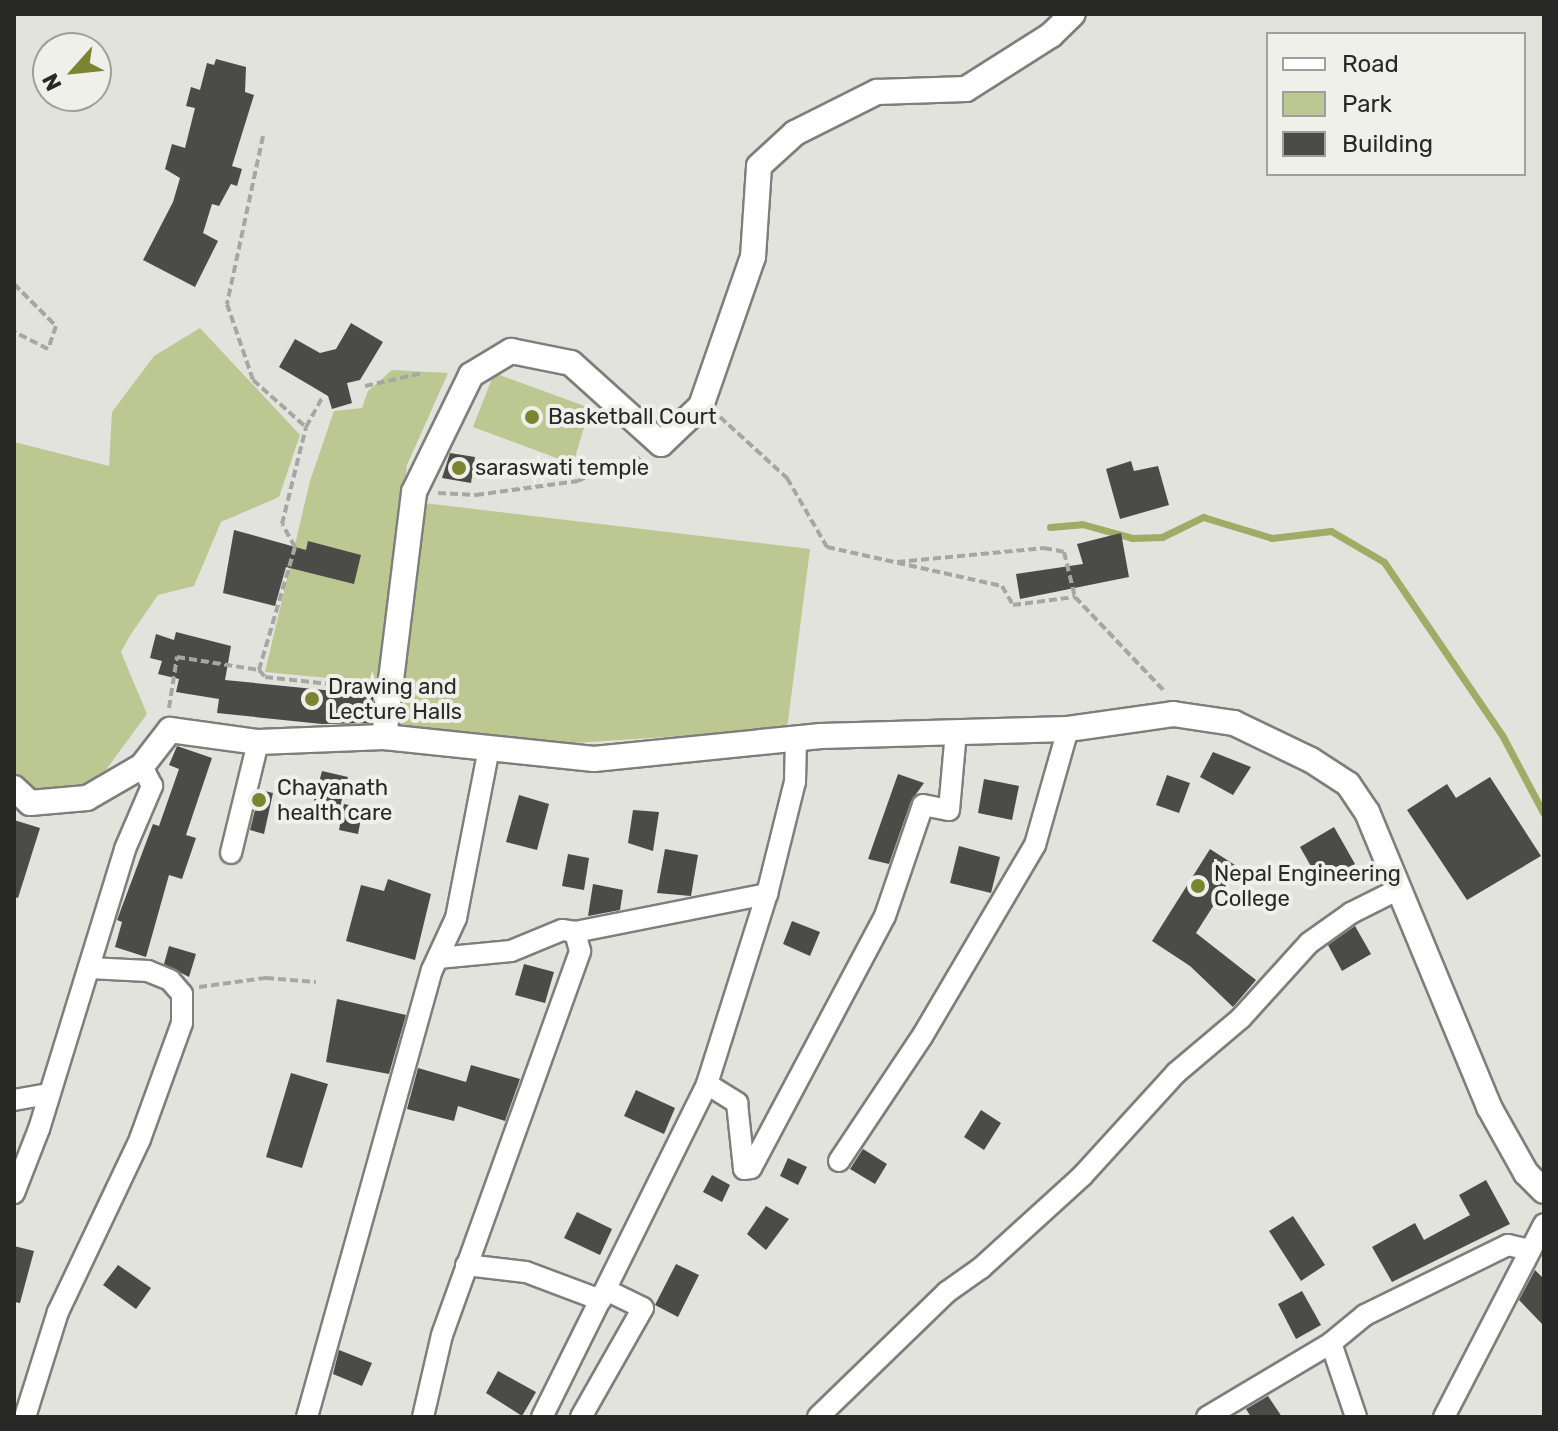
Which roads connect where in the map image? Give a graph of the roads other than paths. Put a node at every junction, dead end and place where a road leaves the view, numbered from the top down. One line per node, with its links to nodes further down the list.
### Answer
1 (1073, 14): 4 (street)
2 (1068, 729): 3 (street); 11 (street); 19 (street)
3 (956, 732): 5 (street); 16 (street)
4 (384, 737): 6 (street); 7 (street)
5 (796, 739): 7 (street); 12 (street)
6 (258, 742): 8 (street); 10 (street)
7 (489, 748): 14 (street)
8 (142, 766): 9 (street); 15 (street)
9 (14, 788)
10 (231, 853)
11 (1399, 889): 20 (street); 32 (street)
12 (767, 894): 13 (street); 16 (street)
13 (575, 932): 14 (street); 24 (street)
14 (438, 958): 28 (street)
15 (89, 968): 17 (street); 27 (street)
16 (707, 1084): 25 (street)
17 (49, 1094): 18 (street); 21 (street)
18 (14, 1100)
19 (839, 1161)
20 (1544, 1191)
21 (14, 1193)
22 (1544, 1224): 23 (street)
23 (1529, 1250): 26 (street); 35 (street)
24 (466, 1265): 25 (street); 29 (street)
25 (604, 1295): 30 (street); 31 (street)
26 (1331, 1343): 33 (street); 34 (street)
27 (25, 1417)
28 (307, 1417)
29 (423, 1417)
30 (542, 1417)
31 (581, 1417)
32 (818, 1417)
33 (1207, 1417)
34 (1356, 1417)
35 (1444, 1417)

